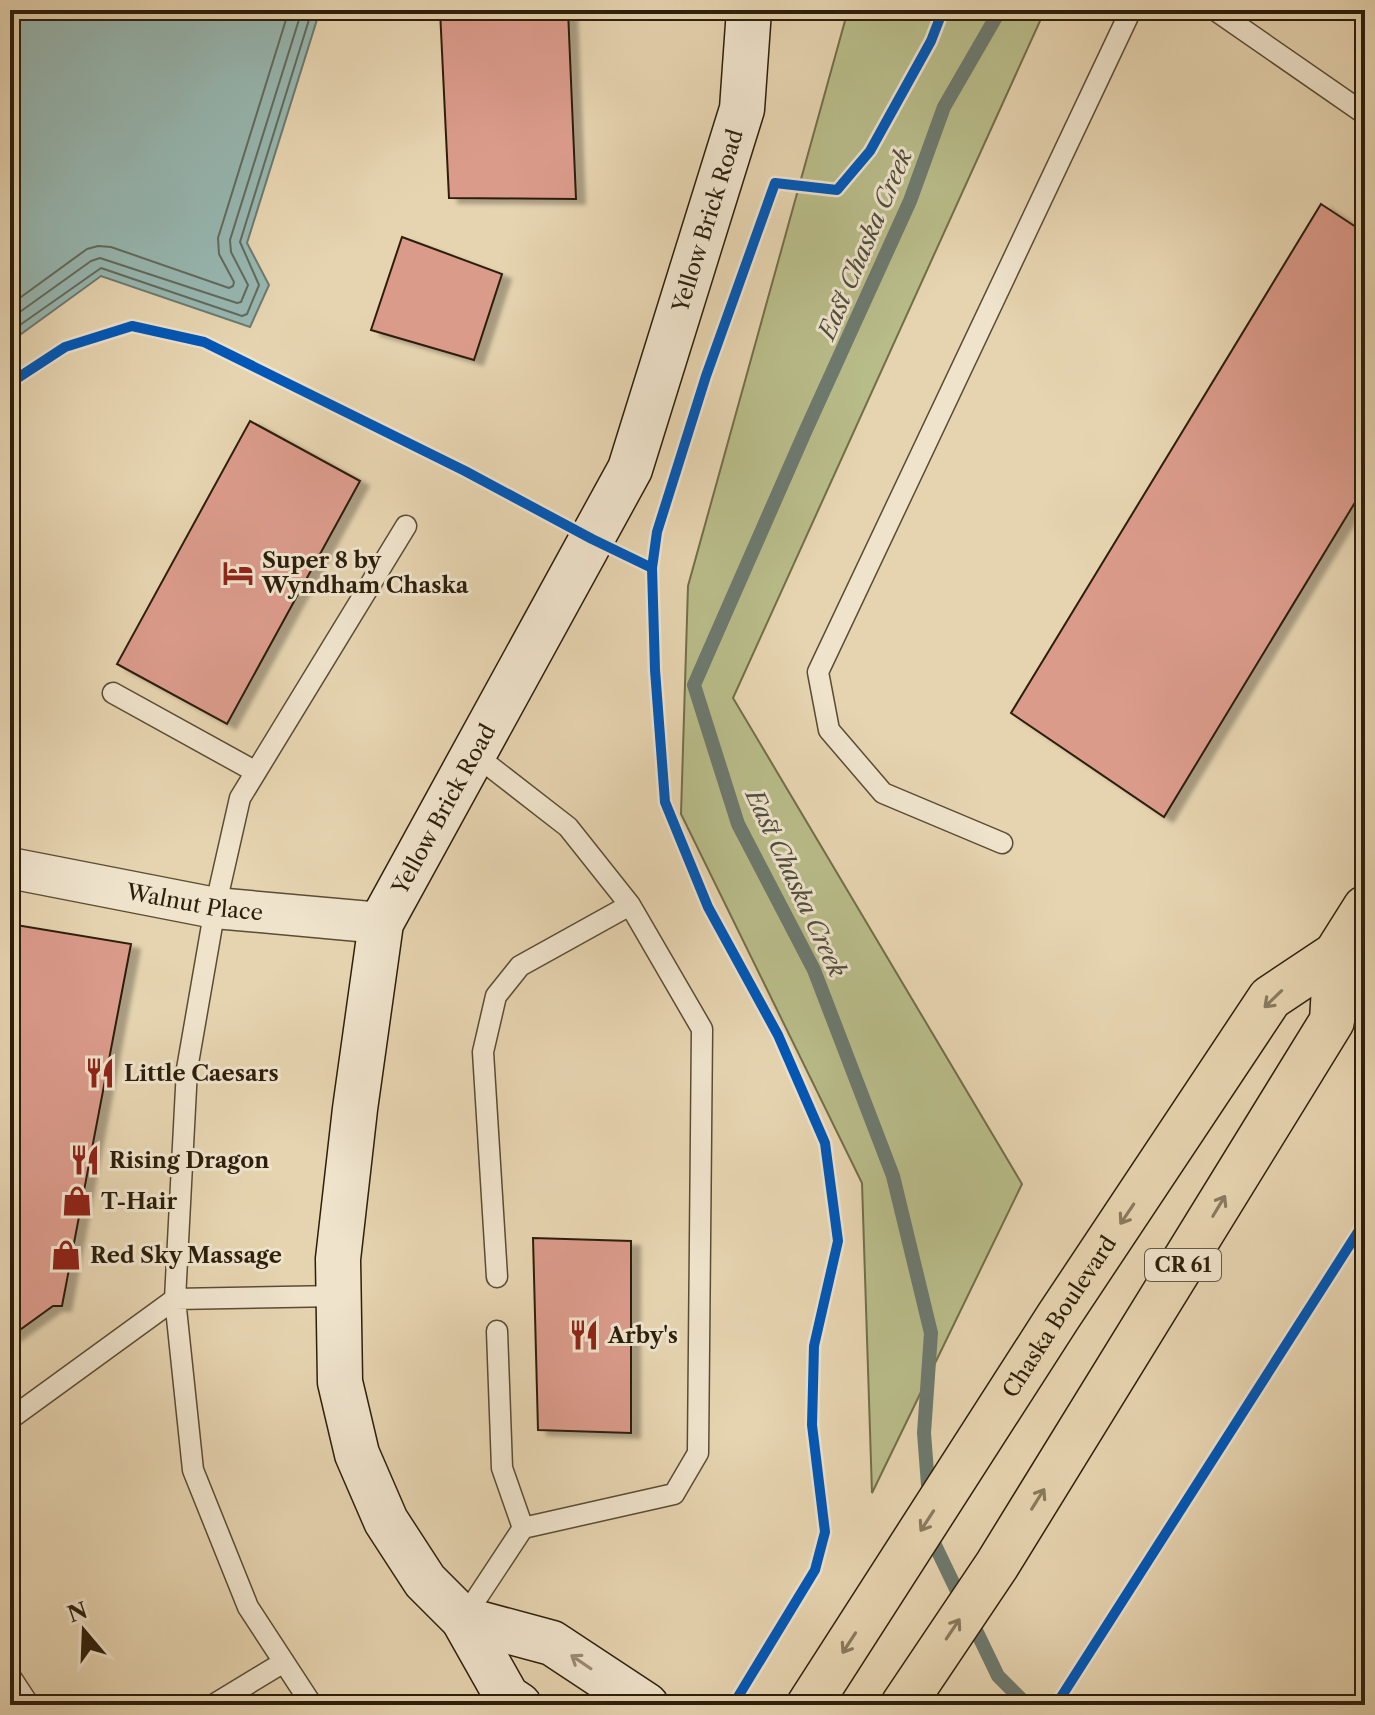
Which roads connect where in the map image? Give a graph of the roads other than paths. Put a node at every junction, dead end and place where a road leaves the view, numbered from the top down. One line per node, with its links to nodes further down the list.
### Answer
1 (749, 10): 7 (street, Yellow Brick Road)
2 (1131, 10): 9 (lane)
3 (1215, 10): 4 (lane)
4 (1365, 114)
5 (406, 526): 8 (lane)
6 (113, 693): 8 (lane)
7 (474, 754): 11 (lane); 14 (street, Yellow Brick Road)
8 (256, 772): 12 (lane)
9 (1002, 843)
10 (10, 868): 12 (street, Walnut Place)
11 (630, 905): 16 (lane); 21 (lane)
12 (215, 908): 14 (street, Walnut Place); 18 (lane)
13 (1365, 908): 15 (main road, Chaska Boulevard / CR 61)
14 (381, 923): 17 (street, Yellow Brick Road)
15 (1336, 954): 25 (main road, Chaska Boulevard / CR 61, one-way to 15); 31 (main road, Chaska Boulevard / CR 61, one-way to 31)
16 (497, 1277)
17 (339, 1296): 18 (lane); 22 (street, Yellow Brick Road)
18 (175, 1299): 20 (lane); 23 (lane)
19 (497, 1331): 21 (lane)
20 (10, 1419)
21 (523, 1528): 22 (lane)
22 (463, 1619): 29 (street, Yellow Brick Road); 30 (street, Yellow Brick Road, one-way to 22)
23 (284, 1662): 27 (lane); 28 (lane)
24 (10, 1676): 26 (lane)
25 (907, 1700)
26 (29, 1705)
27 (213, 1705)
28 (312, 1705)
29 (519, 1705)
30 (646, 1705)
31 (809, 1705)

